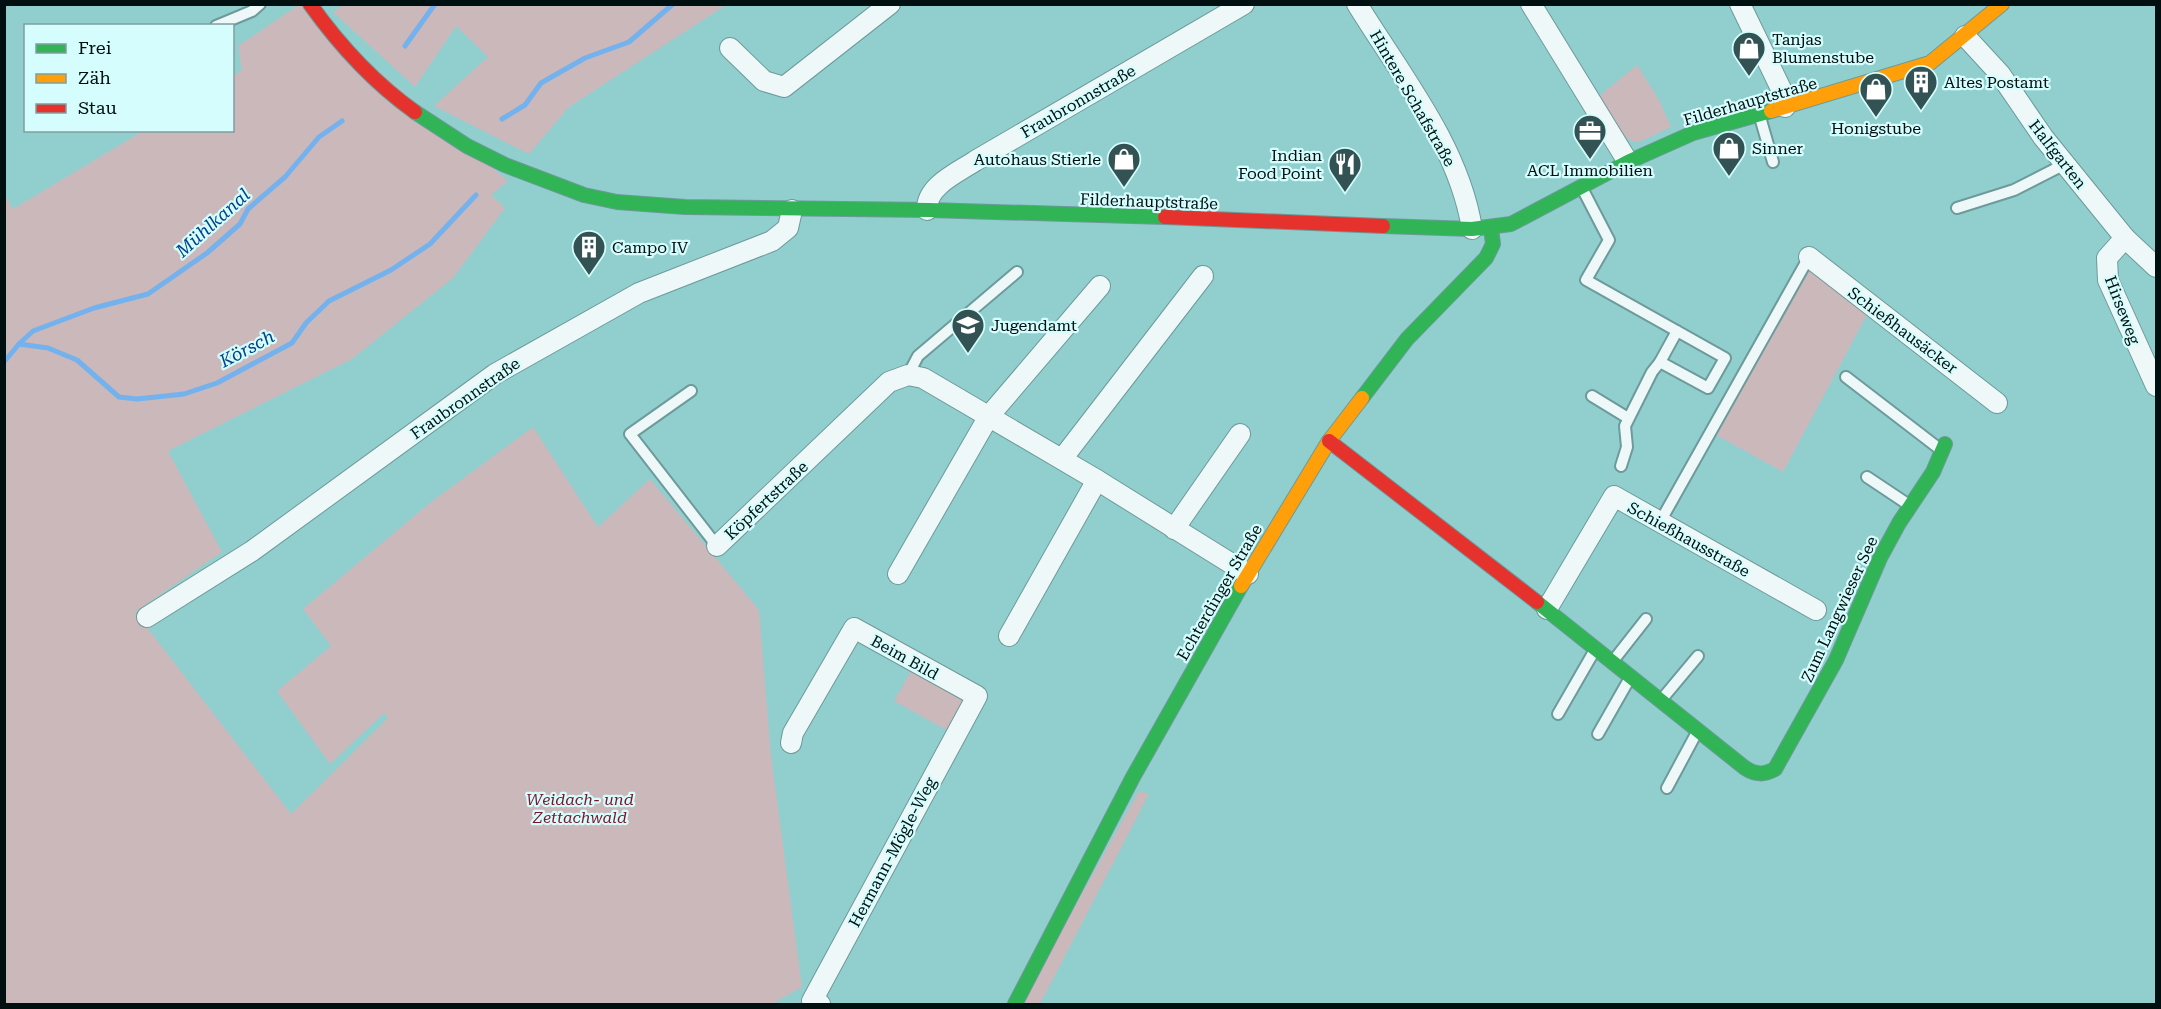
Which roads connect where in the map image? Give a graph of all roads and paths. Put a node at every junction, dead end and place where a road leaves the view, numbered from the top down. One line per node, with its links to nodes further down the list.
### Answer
1 (260, 4): 9 (lane)
2 (310, 4): 19 (street, Filderhauptstraße)
3 (890, 4): 11 (street)
4 (1244, 4): 20 (street, Fraubronnstraße)
5 (1357, 4): 21 (street, Hintere Schafstraße)
6 (1531, 4): 14 (street)
7 (1740, 4): 12 (street)
8 (1991, 8): 10 (street, Filderhauptstraße)
9 (221, 24)
10 (1965, 36): 12 (street, Filderhauptstraße); 16 (street, Halfgarten)
11 (730, 48)
12 (1785, 107): 13 (street, Filderhauptstraße)
13 (1760, 113): 14 (street, Filderhauptstraße); 15 (lane)
14 (1628, 162): 17 (street, Filderhauptstraße)
15 (1773, 162)
16 (2065, 164): 18 (lane); 22 (street, Halfgarten)
17 (1582, 188): 21 (street, Filderhauptstraße); 28 (lane)
18 (1957, 208)
19 (792, 210): 20 (street, Filderhauptstraße); 53 (street, Fraubronnstraße)
20 (927, 210): 21 (street, Filderhauptstraße)
21 (1482, 228): 39 (street, Echterdinger Straße)
22 (2125, 238): 24 (street, Halfgarten); 32 (street, Hirseweg)
23 (1809, 257): 35 (street, Schießhausäcker); 46 (lane)
24 (2157, 267)
25 (1017, 272): 30 (lane)
26 (1203, 276): 41 (street)
27 (1100, 286): 36 (street)
28 (1677, 331): 29 (lane); 29 (lane)
29 (1660, 362): 37 (lane)
30 (908, 375): 36 (street); 48 (street, Köpfertstraße)
31 (1846, 377): 40 (lane)
32 (2157, 386)
33 (690, 391): 48 (lane, Köpfertstraße)
34 (1592, 396): 37 (lane)
35 (1997, 403)
36 (989, 417): 41 (street); 49 (street)
37 (1628, 418): 42 (lane)
38 (1240, 434): 47 (street)
39 (1329, 441): 50 (street, Echterdinger Straße); 51 (street)
40 (1943, 447): 45 (street, Zum Langwieser See)
41 (1062, 459): 44 (street)
42 (1621, 466)
43 (1867, 477): 45 (lane)
44 (1097, 480): 47 (street); 55 (street)
45 (1910, 506): 63 (street, Zum Langwieser See)
46 (1660, 522): 51 (street, Schießhausstraße); 52 (street, Schießhausstraße)
47 (1174, 529): 50 (street)
48 (717, 546)
49 (898, 574)
50 (1248, 574): 68 (street, Echterdinger Straße)
51 (1546, 609): 56 (street)
52 (1816, 610)
53 (147, 617)
54 (1646, 619): 58 (lane)
55 (1009, 636)
56 (1596, 648): 58 (street); 62 (lane)
57 (1698, 656): 61 (lane)
58 (1613, 661): 59 (street)
59 (1632, 676): 61 (street); 64 (lane)
60 (977, 696): 65 (street, Beim Bild); 67 (street, Hermann-Mögle-Weg)
61 (1661, 700): 63 (street)
62 (1558, 714)
63 (1699, 729): 66 (lane)
64 (1598, 734)
65 (791, 743)
66 (1667, 788)
67 (820, 1005)
68 (1015, 1005)

